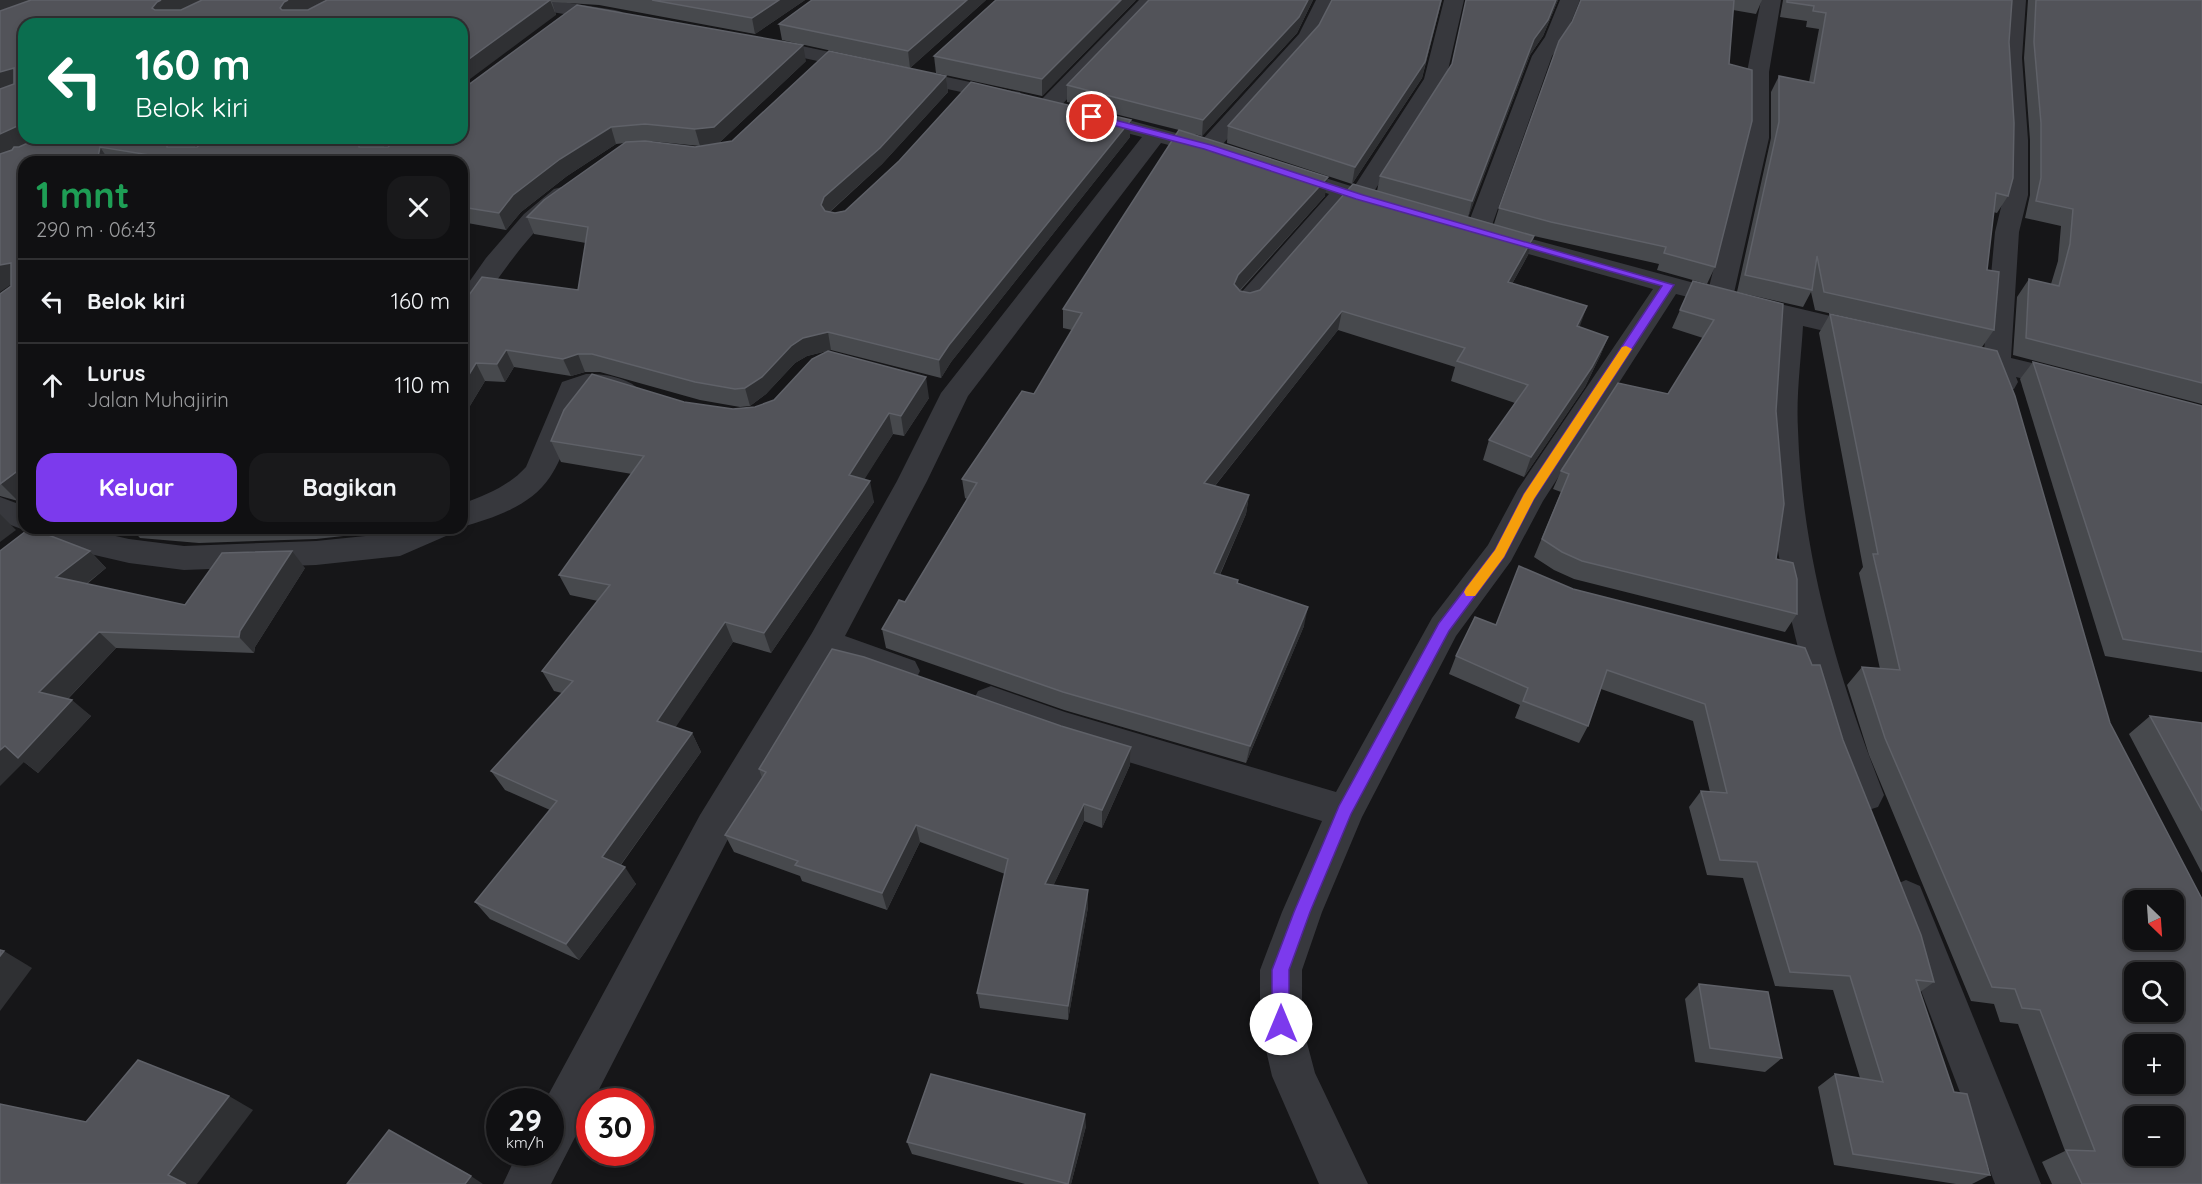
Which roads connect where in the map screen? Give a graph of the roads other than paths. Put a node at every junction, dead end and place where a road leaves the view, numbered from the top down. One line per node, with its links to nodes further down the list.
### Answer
1 (514, 0): 8 (street)
2 (1150, 0): 18 (street)
3 (1326, 0): 20 (street)
4 (1454, 0): 22 (street)
5 (1570, 0): 24 (street)
6 (1771, 0): 25 (street)
7 (2016, 0): 31 (street)
8 (580, 10): 9 (street); 10 (street)
9 (626, 16)
10 (561, 24)
11 (779, 30): 13 (street)
12 (736, 38): 13 (street)
13 (760, 43): 15 (street)
14 (933, 61): 15 (street)
15 (916, 76): 16 (street)
16 (968, 87): 17 (street); 18 (street)
17 (952, 104)
18 (1048, 106): 19 (street)
19 (1157, 134): 20 (street); 38 (street)
20 (1208, 147): 22 (street)
21 (582, 181): 27 (street)
22 (1352, 195): 23 (street); 26 (street)
23 (1413, 213)
24 (1669, 285): 25 (street); 41 (street)
25 (1720, 297): 28 (street)
26 (1247, 302)
27 (468, 303)
28 (1790, 316): 29 (street); 40 (street)
29 (1893, 339)
30 (1939, 350): 31 (street)
31 (1997, 362): 32 (street); 34 (street)
32 (2088, 386)
33 (656, 400): 35 (street)
34 (2016, 415)
35 (468, 513)
36 (58, 534): 37 (street)
37 (422, 534)
38 (824, 643): 41 (street); 44 (street)
39 (1784, 647): 40 (street)
40 (1818, 656): 42 (street)
41 (1345, 811): 47 (street)
42 (1875, 822)
43 (1893, 866): 48 (street)
44 (564, 1110)
45 (536, 1166): 46 (street)
46 (526, 1184)
47 (1346, 1184)
48 (2018, 1184)

